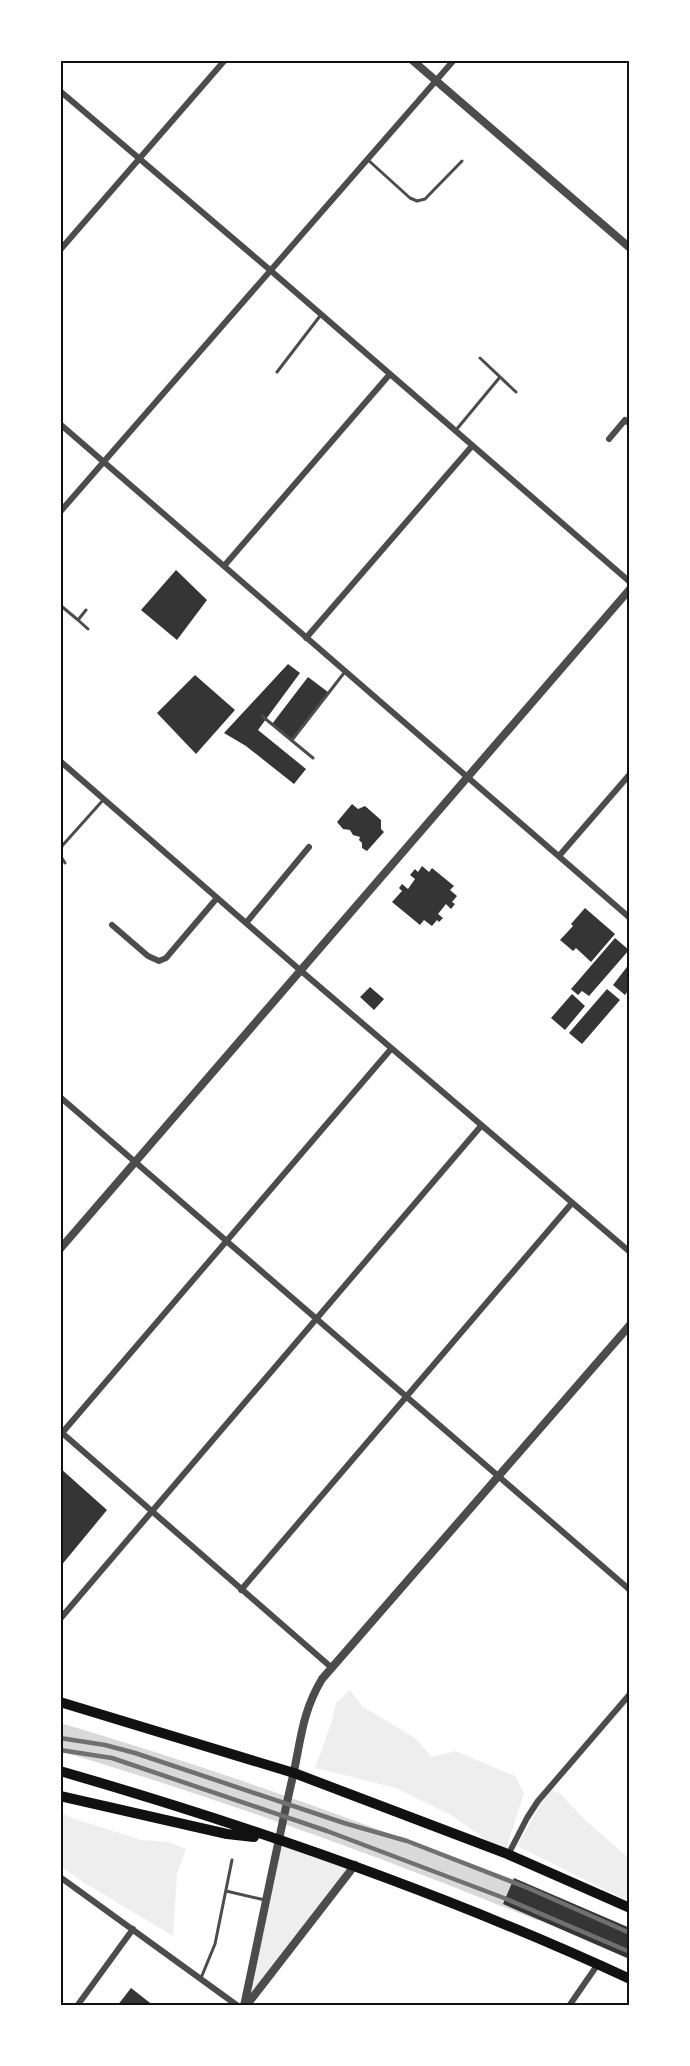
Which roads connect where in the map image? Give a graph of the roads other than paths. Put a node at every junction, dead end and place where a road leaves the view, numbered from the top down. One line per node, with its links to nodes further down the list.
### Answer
1 (225, 60): 6 (street)
2 (412, 60): 4 (street)
3 (454, 60): 4 (street)
4 (436, 81): 7 (street); 9 (street)
5 (60, 91): 6 (street)
6 (139, 159): 10 (street); 11 (street)
7 (367, 159): 8 (lane); 11 (street)
8 (462, 161)
9 (630, 248)
10 (60, 250)
11 (270, 270): 12 (street); 23 (street)
12 (322, 314): 14 (lane); 15 (street)
13 (480, 358): 16 (lane)
14 (277, 372)
15 (390, 374): 20 (street); 25 (street)
16 (500, 377): 17 (lane); 20 (lane)
17 (516, 392)
18 (60, 424): 23 (street)
19 (630, 424): 21 (street)
20 (455, 432): 22 (street)
21 (609, 439)
22 (472, 446): 26 (street); 32 (street)
23 (104, 462): 24 (street); 25 (street)
24 (60, 512)
25 (224, 566): 32 (street)
26 (630, 582)
27 (630, 589): 39 (street)
28 (60, 605): 30 (lane)
29 (86, 610): 30 (lane)
30 (78, 620): 31 (lane)
31 (88, 629)
32 (306, 638): 33 (street)
33 (345, 671): 35 (lane); 39 (street)
34 (262, 716): 35 (lane)
35 (292, 740): 36 (lane)
36 (314, 758)
37 (60, 761): 40 (street)
38 (630, 774): 42 (street)
39 (467, 777): 42 (street); 48 (street)
40 (104, 799): 43 (lane); 44 (street)
41 (309, 847): 46 (street)
42 (558, 856): 45 (street)
43 (65, 863)
44 (217, 898): 46 (street); 47 (street)
45 (630, 918)
46 (246, 923): 48 (street)
47 (112, 925)
48 (300, 970): 49 (street); 52 (street)
49 (392, 1049): 51 (street); 54 (street)
50 (60, 1097): 52 (street)
51 (482, 1126): 53 (street); 57 (street)
52 (135, 1162): 54 (street); 55 (street)
53 (572, 1203): 56 (street); 59 (street)
54 (227, 1241): 57 (street); 60 (street)
55 (60, 1249)
56 (630, 1252)
57 (317, 1318): 59 (street); 62 (street)
58 (630, 1325): 61 (street)
59 (408, 1396): 61 (street); 63 (street)
60 (61, 1433): 62 (street)
61 (499, 1476): 64 (street); 66 (street)
62 (150, 1512): 63 (street); 65 (street)
63 (241, 1590): 66 (street)
64 (630, 1590)
65 (60, 1618)
66 (332, 1668): 70 (street)
67 (630, 1694): 73 (street)
68 (60, 1702): 70 (main road)
69 (60, 1771): 72 (main road)
70 (294, 1773): 72 (street); 73 (main road)
71 (60, 1796): 72 (main road)
72 (278, 1840): 75 (main road); 78 (street)
73 (508, 1855): 79 (main road)
74 (232, 1860): 77 (lane)
75 (355, 1865): 81 (main road); 86 (street)
76 (60, 1876): 80 (street)
77 (226, 1891): 78 (lane); 82 (lane)
78 (266, 1900): 86 (street)
79 (630, 1908)
80 (133, 1929): 82 (street); 84 (street)
81 (598, 1964): 83 (main road); 87 (street)
82 (201, 1978): 85 (street)
83 (630, 1979)
84 (77, 2006)
85 (238, 2006)
86 (245, 2006)
87 (569, 2006)

